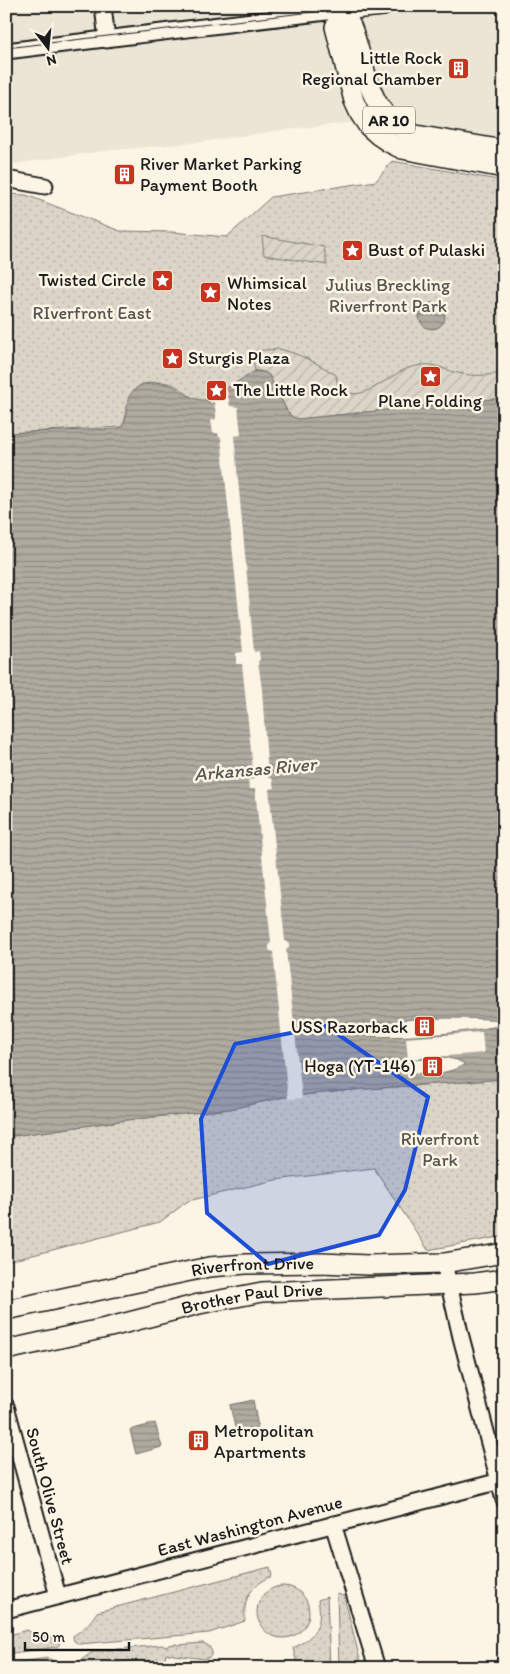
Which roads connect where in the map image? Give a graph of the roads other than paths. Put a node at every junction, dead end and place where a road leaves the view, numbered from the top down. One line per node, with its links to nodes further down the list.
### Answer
1 (103, 6): 4 (street)
2 (383, 6): 3 (main road)
3 (342, 8): 4 (street); 6 (main road, AR 10); 7 (main road, AR 10)
4 (107, 40): 5 (street)
5 (6, 52)
6 (504, 150)
7 (504, 168)
8 (6, 179): 9 (street)
9 (45, 186)
10 (504, 1253): 11 (main road, Riverfront Drive)
11 (444, 1263): 13 (street); 14 (main road, Riverfront Drive)
12 (504, 1279): 13 (main road, Brother Paul Drive)
13 (450, 1284): 15 (main road, Brother Paul Drive); 17 (street)
14 (6, 1310)
15 (6, 1350)
16 (6, 1406): 20 (street, South Olive Street)
17 (501, 1480): 18 (street); 19 (street, East Washington Avenue)
18 (504, 1500)
19 (333, 1524): 20 (street, East Washington Avenue); 22 (street)
20 (58, 1596): 21 (street, East Washington Avenue)
21 (6, 1610)
22 (377, 1668)

